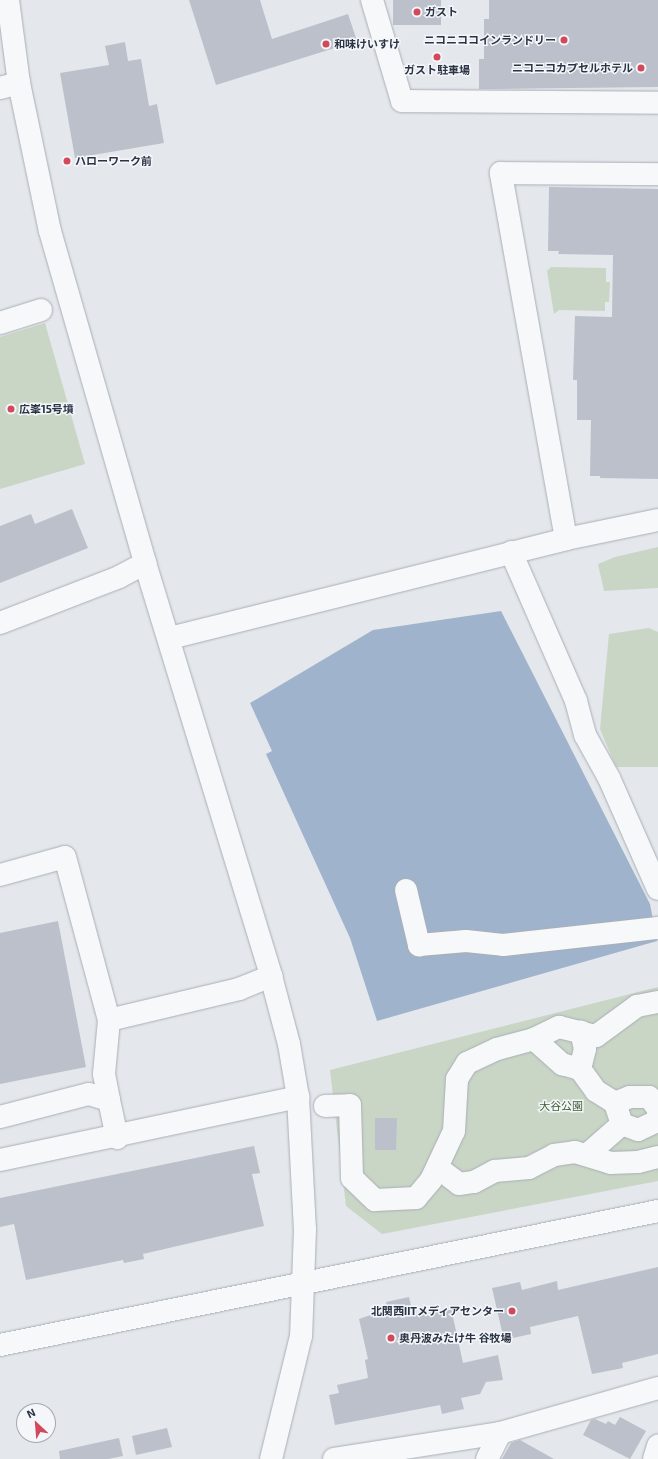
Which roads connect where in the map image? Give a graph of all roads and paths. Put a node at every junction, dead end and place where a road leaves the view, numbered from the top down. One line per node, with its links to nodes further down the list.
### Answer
1 (8, 0): 3 (street)
2 (372, 0): 4 (street)
3 (10, 85): 11 (street)
4 (658, 103)
5 (658, 174): 9 (street)
6 (41, 310): 7 (street)
7 (0, 323)
8 (658, 520): 9 (street)
9 (566, 539): 10 (street)
10 (511, 552): 13 (street); 15 (street)
11 (145, 563): 12 (street); 13 (street)
12 (0, 623)
13 (170, 638): 18 (street)
14 (0, 875): 20 (street)
15 (658, 889)
16 (406, 890): 17 (street)
17 (658, 928)
18 (271, 976): 20 (street); 24 (street)
19 (658, 1002): 21 (street)
20 (109, 1020): 25 (street)
21 (582, 1032): 22 (street); 23 (street)
22 (534, 1039): 23 (street); 36 (street)
23 (580, 1070): 26 (street)
24 (298, 1097): 32 (street); 38 (street)
25 (109, 1100): 30 (street); 32 (street)
26 (615, 1103): 28 (street); 31 (street)
27 (325, 1106): 36 (street)
28 (658, 1109)
29 (658, 1115): 31 (street)
30 (0, 1117)
31 (622, 1124): 33 (street)
32 (117, 1138): 35 (street)
33 (588, 1154): 34 (street); 36 (street)
34 (658, 1157)
35 (0, 1160)
36 (438, 1168)
37 (658, 1211): 38 (street)
38 (301, 1282): 39 (street); 43 (street)
39 (0, 1344)
40 (658, 1388): 41 (street)
41 (500, 1433): 44 (street); 45 (street)
42 (658, 1446): 46 (street)
43 (271, 1459)
44 (334, 1459)
45 (487, 1459)
46 (654, 1459)

